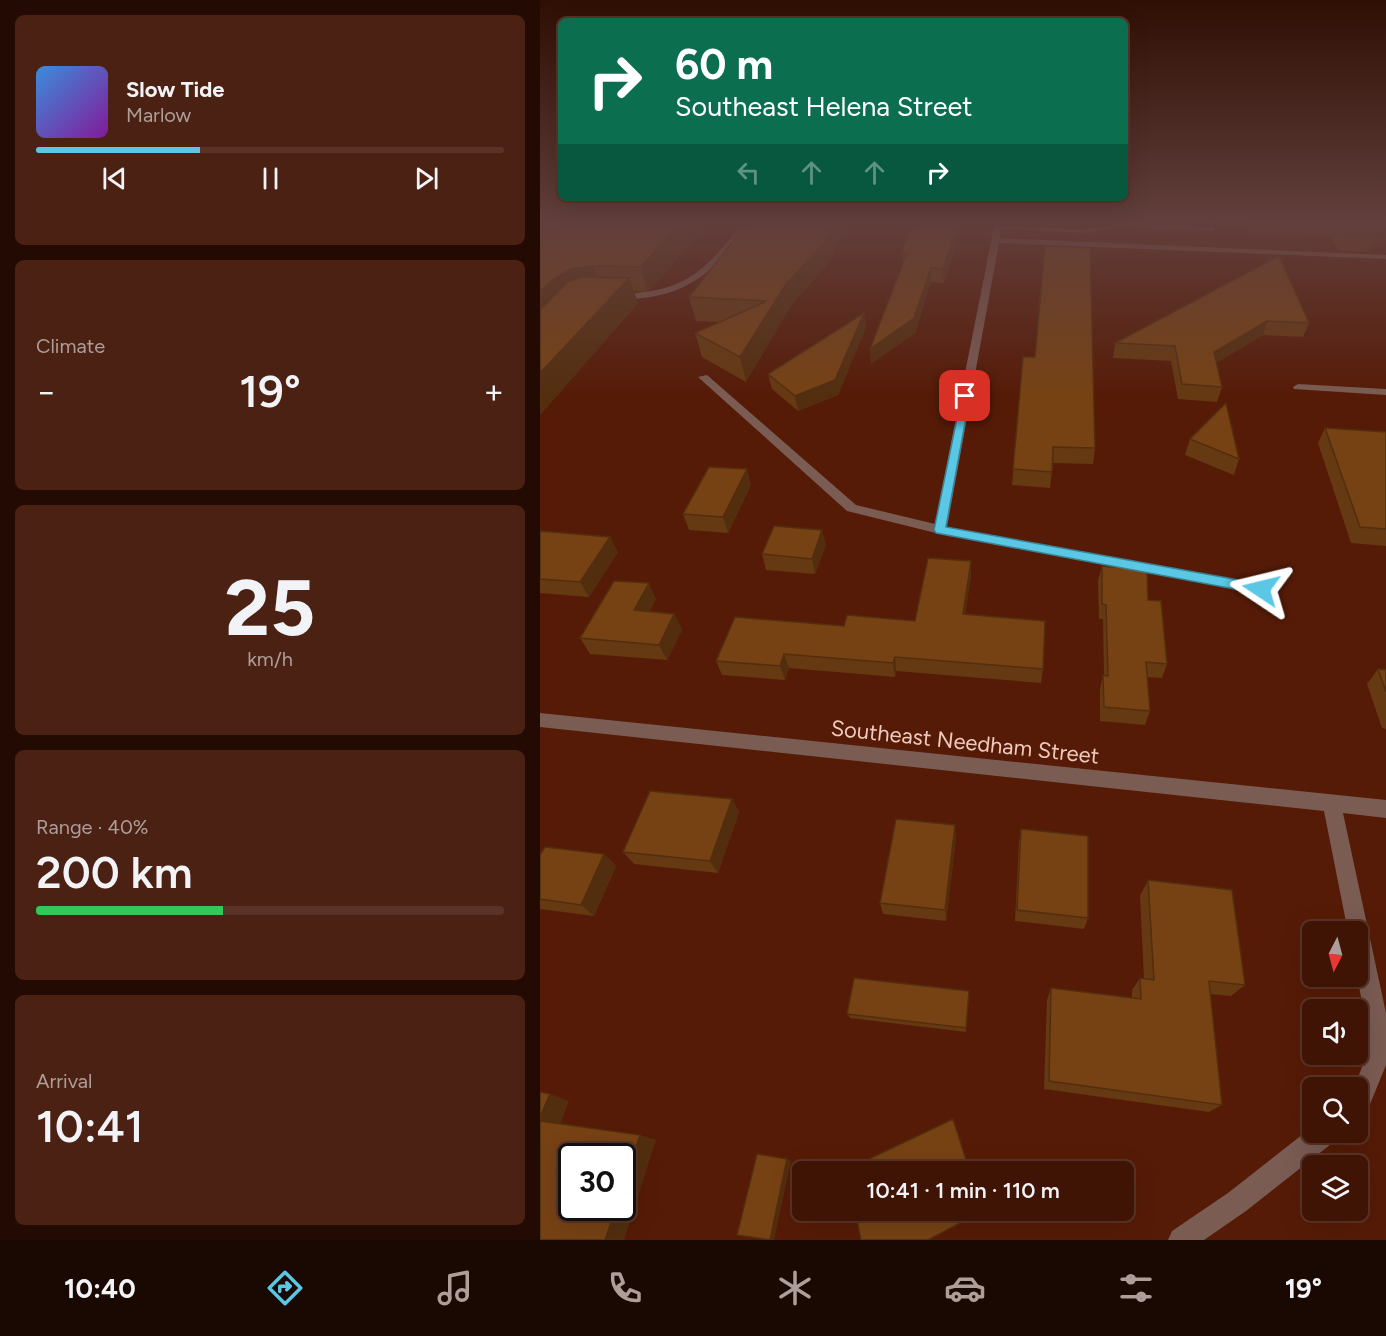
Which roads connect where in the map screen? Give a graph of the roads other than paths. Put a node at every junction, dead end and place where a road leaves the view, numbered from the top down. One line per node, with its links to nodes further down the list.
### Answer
1 (693, 280): 3 (street)
2 (987, 280): 7 (street)
3 (609, 297)
4 (703, 377): 7 (street)
5 (1298, 387): 6 (street)
6 (1386, 392)
7 (940, 530): 8 (street)
8 (1261, 589)
9 (540, 720): 10 (street, Southeast Needham Street)
10 (1332, 804): 11 (street, Southeast Needham Street); 12 (street)
11 (1386, 809)
12 (1368, 1081)
13 (1312, 1143): 14 (street)
14 (1181, 1240)

